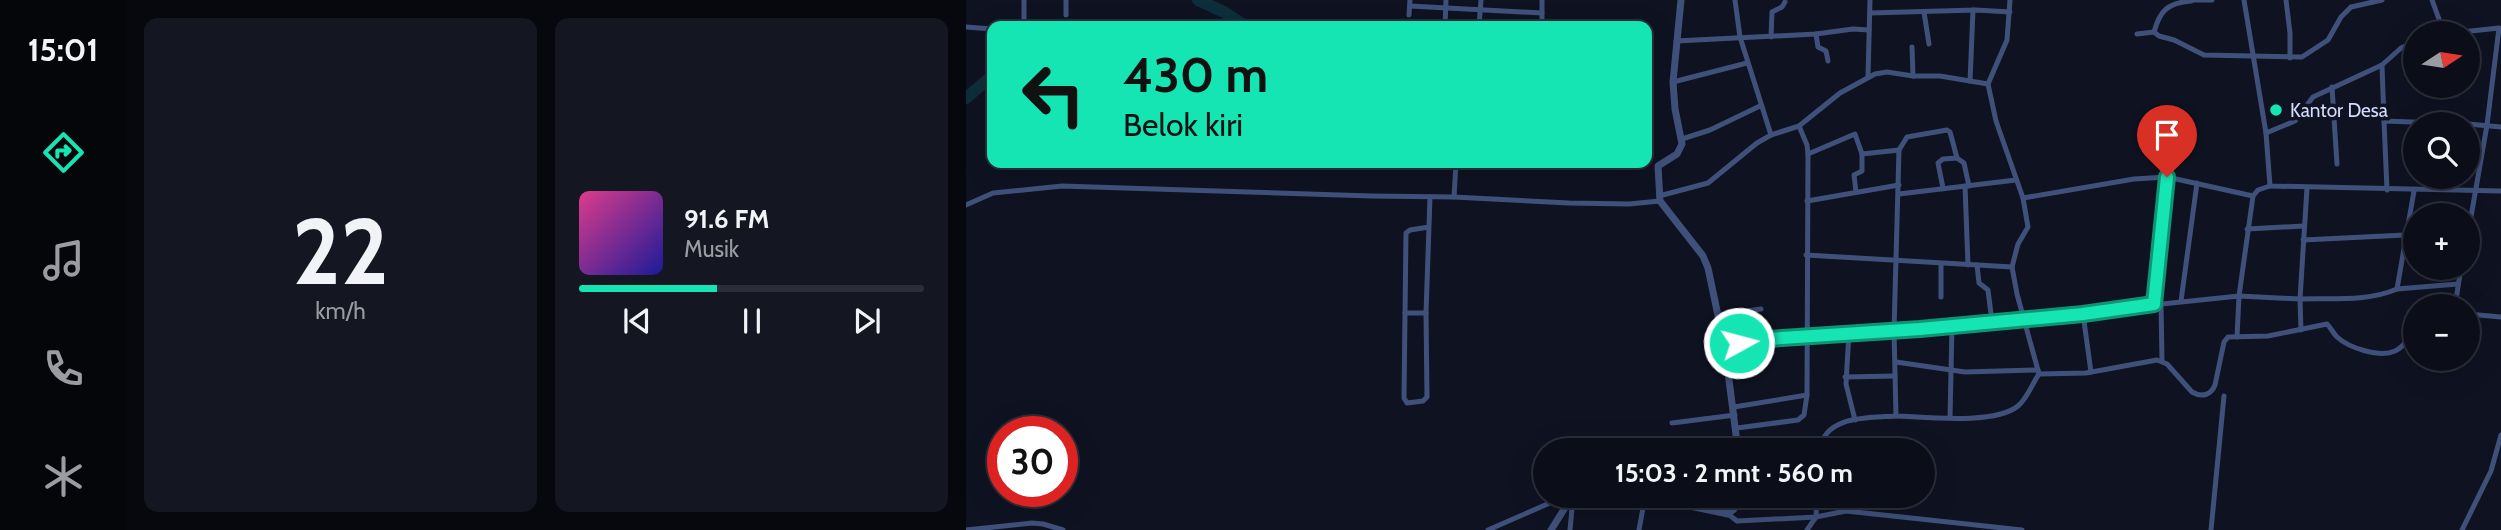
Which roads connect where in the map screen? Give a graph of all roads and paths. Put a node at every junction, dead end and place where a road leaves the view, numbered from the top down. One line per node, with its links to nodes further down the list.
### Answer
1 (1024, 0): 27 (street)
2 (1066, 0): 25 (street)
3 (1446, 0): 18 (street)
4 (1481, 0): 20 (street)
5 (1542, 0): 23 (street)
6 (1681, 0): 42 (street)
7 (1735, 0): 40 (street)
8 (1870, 0): 24 (street)
9 (2010, 0): 22 (street)
10 (2191, 0): 11 (street); 37 (street)
11 (2212, 0)
12 (2244, 0): 46 (street)
13 (2286, 0): 47 (street)
14 (2382, 0): 47 (street)
15 (2432, 0): 31 (street)
16 (1785, 2): 41 (street)
17 (1410, 3): 18 (street); 26 (street)
18 (1446, 9): 20 (street); 28 (street)
19 (1973, 10): 21 (street); 22 (street); 53 (street)
20 (1480, 11): 23 (street); 29 (street)
21 (1924, 12): 24 (street); 43 (street)
22 (2010, 12): 56 (street)
23 (1542, 13): 30 (street)
24 (1870, 13): 35 (street)
25 (1066, 15)
26 (1409, 15)
27 (1024, 21)
28 (1445, 21)
29 (1479, 21)
30 (1542, 21)
31 (2440, 21)
32 (966, 27): 34 (street)
33 (2500, 27): 36 (street); 57 (street)
34 (987, 29)
35 (1869, 30): 38 (street); 52 (street)
36 (2480, 30)
37 (2154, 32): 39 (street); 46 (street)
38 (1816, 34): 41 (street); 48 (street)
39 (2137, 34)
40 (1740, 37): 41 (street); 42 (street); 49 (street)
41 (1771, 37)
42 (1676, 41): 54 (street)
43 (1929, 44)
44 (1912, 47): 51 (street)
45 (2403, 47): 50 (street)
46 (2252, 55): 47 (street); 66 (street)
47 (2290, 58)
48 (1828, 61)
49 (1747, 63): 54 (street); 59 (street)
50 (2382, 65): 58 (street); 60 (street)
51 (1913, 76): 52 (street); 53 (street)
52 (1868, 77): 64 (street)
53 (1970, 81): 56 (street)
54 (1674, 82): 68 (street)
55 (2501, 82): 57 (street)
56 (1988, 83): 76 (street)
57 (2492, 83): 63 (street)
58 (2332, 87): 66 (street); 73 (street)
59 (1760, 106): 67 (street); 68 (street)
60 (2384, 121): 61 (street); 83 (street)
61 (2403, 122)
62 (2480, 125): 63 (street)
63 (2487, 125): 65 (street); 85 (street)
64 (1799, 126): 67 (street); 70 (street)
65 (2501, 127)
66 (2266, 133): 80 (street)
67 (1771, 135): 92 (street)
68 (1682, 139): 92 (street)
69 (1899, 150): 71 (street); 72 (street); 78 (street)
70 (1808, 154): 71 (street); 94 (street)
71 (1862, 154): 87 (street)
72 (1957, 158): 79 (street); 81 (street)
73 (2337, 164)
74 (1456, 168): 91 (street)
75 (2167, 177): 77 (street); 93 (street); 118 (street)
76 (2016, 180): 79 (street); 93 (street)
77 (2197, 183): 89 (street); 117 (street)
78 (1899, 185): 87 (street); 88 (street)
79 (1967, 186): 81 (street); 107 (street)
80 (2270, 186): 82 (street); 89 (street)
81 (1943, 188): 88 (street)
82 (2307, 188): 83 (street); 98 (street)
83 (2387, 190): 84 (street)
84 (2414, 191): 85 (street); 95 (street)
85 (2476, 191): 86 (street); 96 (street)
86 (2501, 191)
87 (1856, 192): 94 (street)
88 (1899, 194): 105 (street)
89 (2253, 196): 100 (street)
90 (1430, 197): 91 (street); 97 (street); 99 (street)
91 (1454, 197): 92 (street)
92 (1660, 198): 123 (street)
93 (2024, 198): 109 (street)
94 (1807, 201): 104 (street)
95 (2412, 203)
96 (2474, 203)
97 (966, 205)
98 (2304, 226): 100 (street); 102 (street)
99 (1429, 228): 120 (street); 121 (street)
100 (2247, 229): 114 (street)
101 (2403, 235): 102 (street)
102 (2303, 240): 116 (street)
103 (2403, 248): 112 (street)
104 (1806, 255): 105 (street); 132 (street)
105 (1898, 260): 106 (street); 130 (street)
106 (1941, 264): 107 (street); 115 (street)
107 (1968, 265): 108 (street)
108 (1977, 265): 109 (street); 127 (street)
109 (2012, 267): 126 (street)
110 (2459, 280): 111 (street)
111 (2458, 284): 112 (street); 113 (street)
112 (2397, 289): 116 (street)
113 (2457, 294)
114 (2239, 296): 116 (street); 117 (street); 133 (street)
115 (1941, 297)
116 (2300, 299): 129 (street)
117 (2181, 302): 118 (street)
118 (2158, 304): 122 (street); 136 (street)
119 (1761, 309): 123 (street)
120 (1405, 313): 121 (street); 121 (street)
121 (1426, 313)
122 (2083, 314): 126 (street); 140 (street)
123 (1718, 315): 135 (street)
124 (2480, 315): 125 (street)
125 (2501, 317)
126 (2025, 319): 127 (street); 139 (street)
127 (1992, 322): 128 (street)
128 (1952, 326): 130 (street); 138 (street)
129 (2301, 330): 133 (street); 134 (street)
130 (1894, 331): 131 (street); 137 (street)
131 (1849, 332): 132 (street); 142 (street)
132 (1806, 336): 135 (street); 143 (street)
133 (2237, 337): 136 (street)
134 (2403, 344)
135 (1725, 349): 145 (street)
136 (2162, 361): 140 (street)
137 (1896, 362): 138 (street); 141 (street)
138 (1952, 370): 139 (street); 147 (street)
139 (2039, 372): 140 (street); 147 (street)
140 (2091, 372)
141 (1895, 376): 142 (street); 146 (street)
142 (1845, 377): 148 (street)
143 (1808, 395): 145 (street); 150 (street)
144 (2224, 396): 176 (street)
145 (1735, 411): 149 (street); 150 (street)
146 (1896, 416): 147 (street); 148 (street)
147 (1950, 418)
148 (1855, 420): 153 (street)
149 (1672, 423)
150 (1737, 428): 152 (street)
151 (2501, 435): 154 (street)
152 (1737, 438)
153 (1823, 438)
154 (2499, 454): 177 (street)
155 (1538, 508): 169 (street)
156 (1565, 508): 170 (street)
157 (1572, 508): 171 (street)
158 (1640, 508): 172 (street)
159 (1699, 508): 162 (street)
160 (1734, 508): 162 (street)
161 (1816, 508): 163 (street)
162 (1728, 514): 164 (street)
163 (1816, 517): 164 (street); 165 (street); 174 (street)
164 (1737, 521): 173 (street)
165 (1950, 527): 175 (street)
166 (989, 529): 167 (street); 168 (street)
167 (966, 530)
168 (1063, 530)
169 (1488, 530)
170 (1551, 530)
171 (1570, 530)
172 (1639, 530)
173 (1733, 530)
174 (1807, 530)
175 (2022, 530)
176 (2211, 530)
177 (2462, 530)

